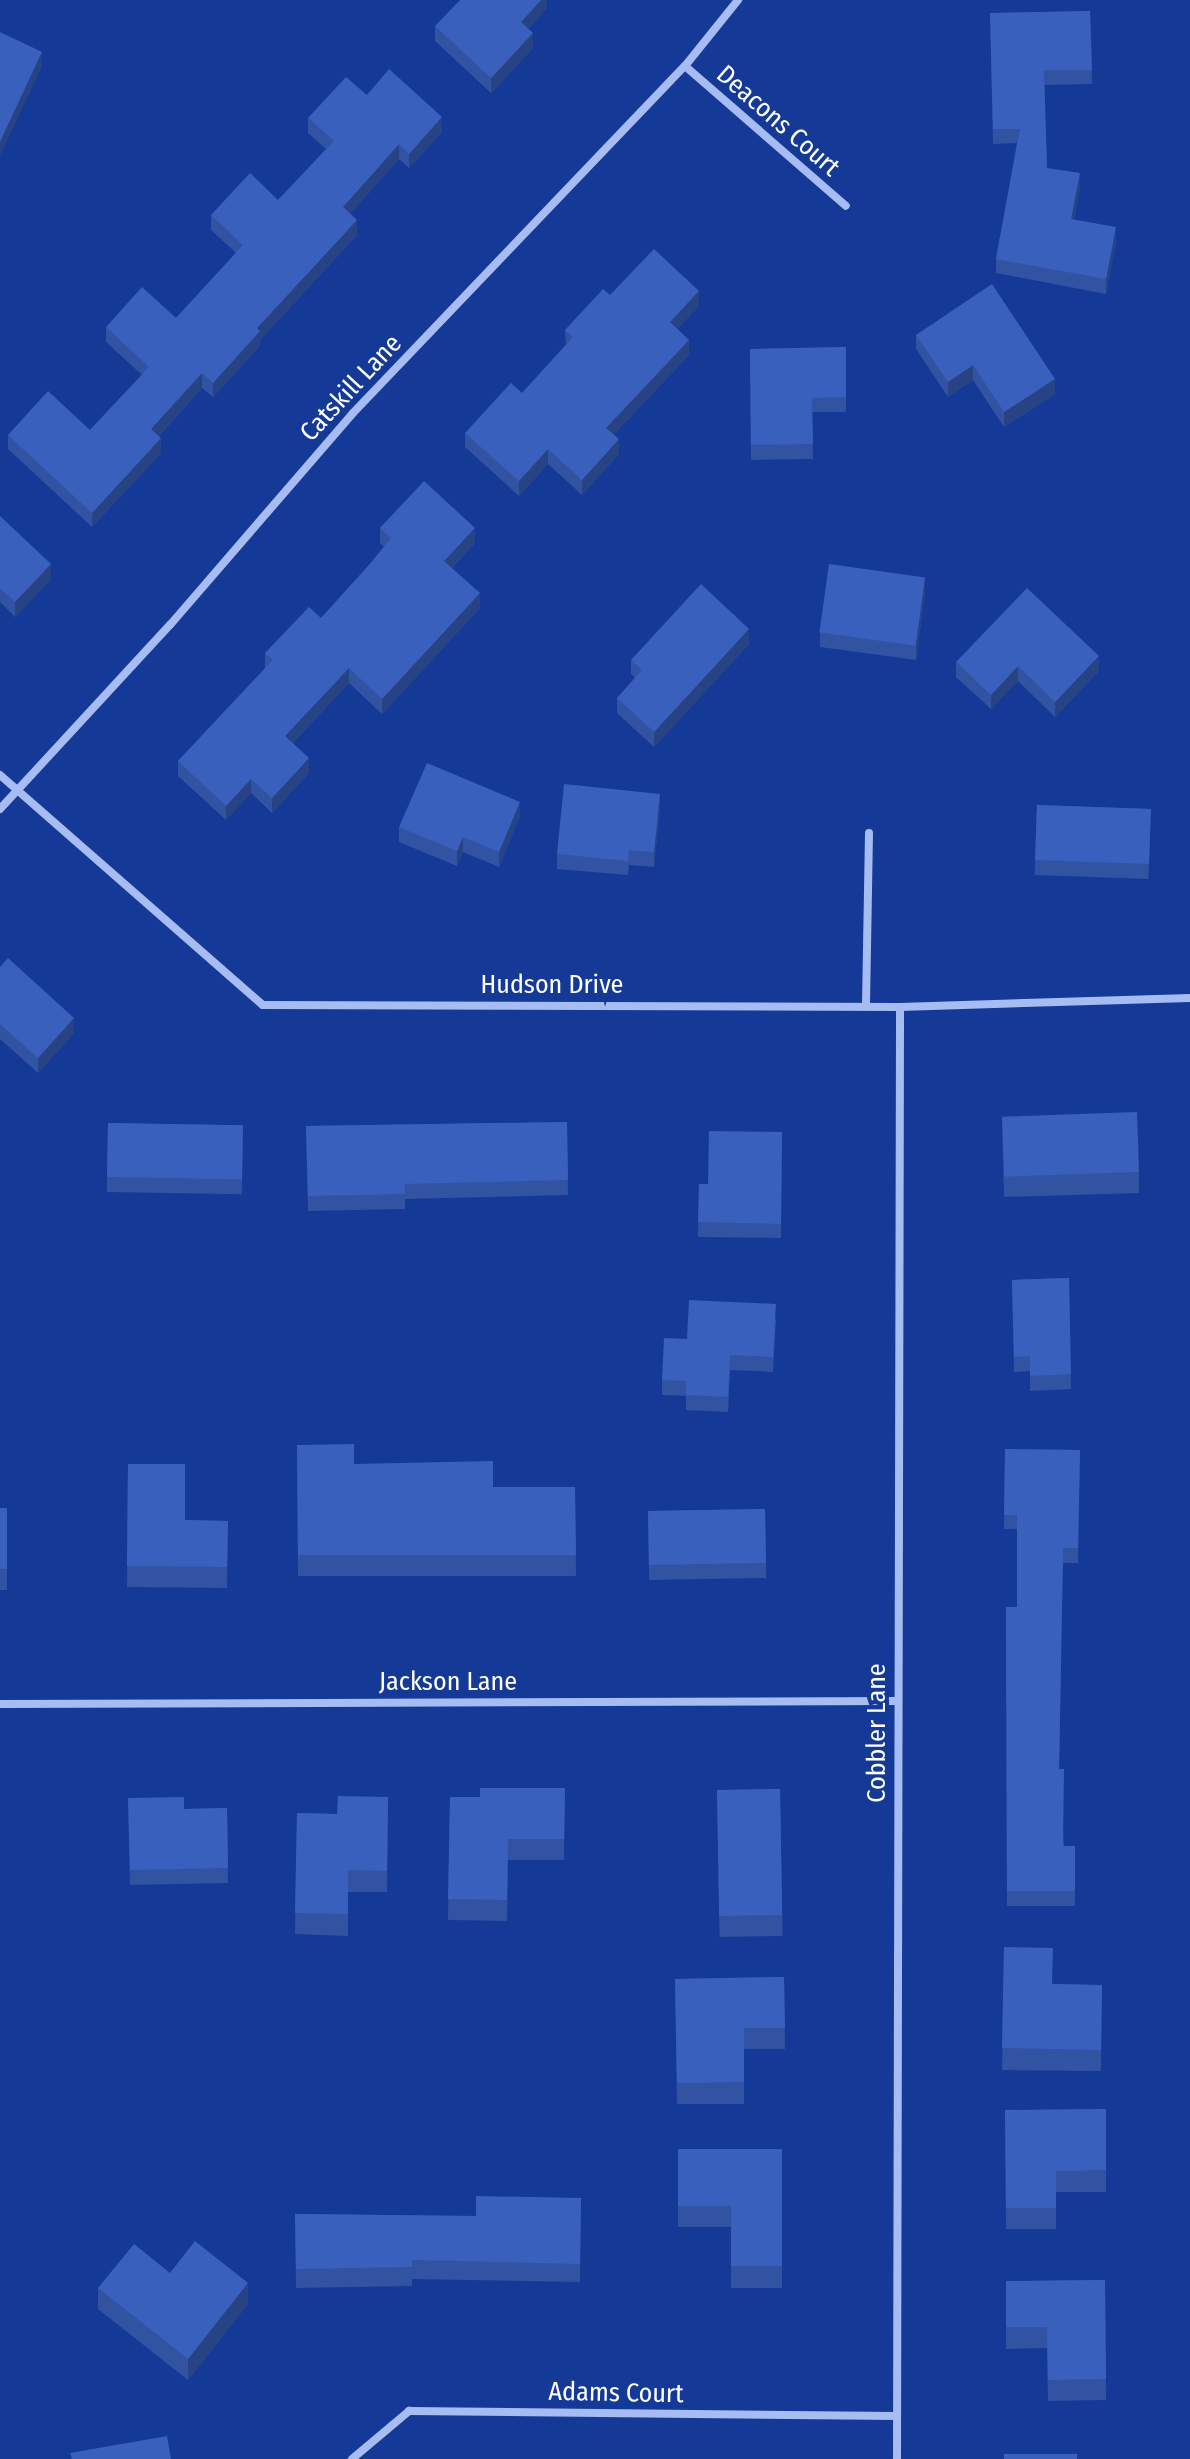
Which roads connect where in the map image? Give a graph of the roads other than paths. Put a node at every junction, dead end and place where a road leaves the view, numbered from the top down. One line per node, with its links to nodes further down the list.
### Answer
1 (738, 0): 2 (street, Catskill Lane)
2 (685, 66): 3 (street, Deacons Court); 5 (street, Catskill Lane)
3 (846, 206)
4 (0, 775): 5 (street, Hudson Drive)
5 (17, 790): 6 (street, Catskill Lane); 9 (street, Hudson Drive)
6 (0, 809)
7 (869, 833): 9 (street)
8 (1190, 998): 10 (street, Hudson Drive)
9 (866, 1005): 10 (street, Hudson Drive)
10 (900, 1007): 11 (street, Cobbler Lane)
11 (897, 1701): 12 (street, Jackson Lane); 13 (street, Cobbler Lane)
12 (0, 1704)
13 (897, 2416): 14 (street, Adams Court); 15 (street, Cobbler Lane)
14 (352, 2459)
15 (897, 2459)

